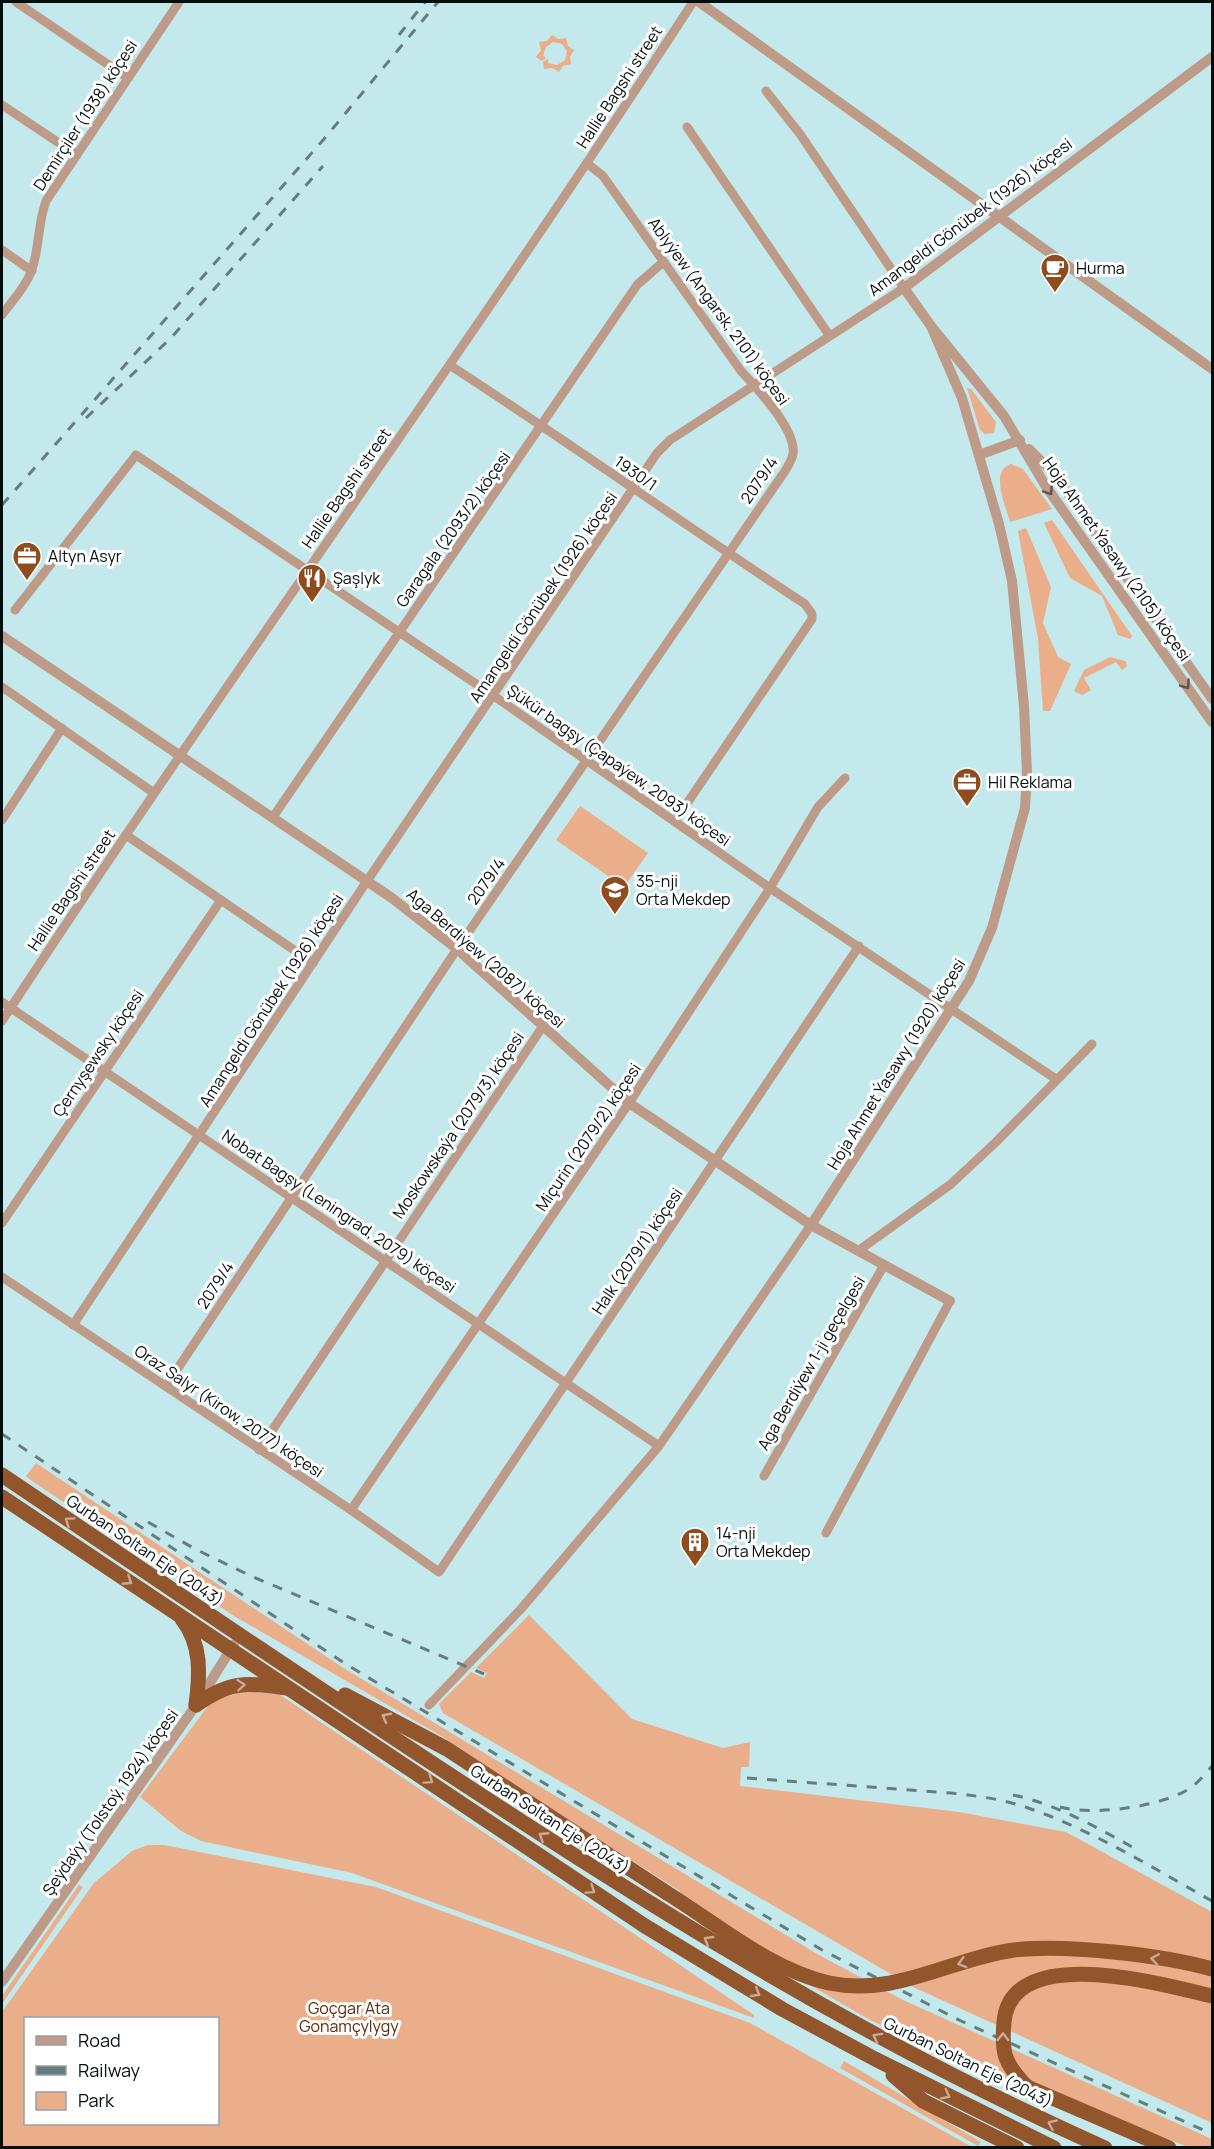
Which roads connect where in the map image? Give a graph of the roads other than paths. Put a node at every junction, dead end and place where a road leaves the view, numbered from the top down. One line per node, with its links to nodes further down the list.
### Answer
1 (16, 2): 6 (street)
2 (179, 2): 6 (street, Demirçiler (1938) köçesi)
3 (693, 2): 11 (street, Hallie Bagshi street)
4 (699, 2): 12 (street)
5 (1212, 57): 12 (street, Amangeldi Gönübek (1926) köçesi)
6 (128, 78): 10 (street, Demirçiler (1938) köçesi)
7 (766, 91): 16 (street, Hoja Ahmet Ýasawy (2105) köçesi)
8 (2, 105): 10 (street)
9 (687, 127): 19 (street)
10 (77, 155): 15 (street, Demirçiler (1938) köçesi)
11 (588, 164): 14 (street, Ablyýew (Angarsk, 2101) köçesi); 20 (street, Hallie Bagshi street)
12 (998, 216): 16 (street, Amangeldi Gönübek (1926) köçesi); 21 (street)
13 (2, 250): 15 (street)
14 (663, 262): 22 (street, Ablyýew (Angarsk, 2101) köçesi); 23 (street, Garagala (2093/2) köçesi)
15 (32, 271): 17 (street, Demirçiler (1938) köçesi)
16 (904, 288): 18 (street, Hoja Ahmet Ýasawy (2105) köçesi); 19 (street, Amangeldi Gönübek (1926) köçesi)
17 (2, 315)
18 (930, 326): 24 (street, Hoja Ahmet Ýasawy (2105) köçesi); 26 (street, Hoja Ahmet Ýasawy (2105) köçesi)
19 (829, 335): 22 (street, Amangeldi Gönübek (1926) köçesi)
20 (450, 366): 23 (street, 1930/1); 29 (street, Hallie Bagshi street)
21 (1212, 369)
22 (754, 385): 25 (street, Ablyýew (Angarsk, 2101) köçesi); 27 (street, Amangeldi Gönübek (1926) köçesi)
23 (542, 425): 27 (street, 1930/1); 31 (street, Garagala (2093/2) köçesi)
24 (1020, 440): 26 (street); 35 (street, Hoja Ahmet Ýasawy (2105) köçesi); 36 (street, Hoja Ahmet Ýasawy (2105) köçesi, one-way to 36)
25 (793, 454): 28 (street, 2079/4 / 2079/4)
26 (979, 455): 54 (street, Hoja Ahmet Ýasawy (1920) köçesi)
27 (633, 490): 28 (street, 1930/1); 34 (street, Amangeldi Gönübek (1926) köçesi)
28 (727, 553): 39 (street, 2079/4 / 2079/4); 44 (street, 1930/1)
29 (305, 571): 30 (street, Şükür bagşy (Çapaýew, 2093) köçesi); 31 (street, Şükür bagşy (Çapaýew, 2093) köçesi); 38 (street, Hallie Bagshi street)
30 (15, 610)
31 (398, 634): 34 (street, Şükür bagşy (Çapaýew, 2093) köçesi); 42 (street, Garagala (2093/2) köçesi)
32 (2, 636): 38 (street, Aga Berdiýew (2087) köçesi)
33 (2, 687): 37 (street)
34 (494, 696): 39 (street, Şükür bagşy (Çapaýew, 2093) köçesi); 46 (street, Amangeldi Gönübek (1926) köçesi)
35 (1212, 699)
36 (1212, 722)
37 (62, 728): 41 (street); 43 (street)
38 (180, 755): 41 (street, Hallie Bagshi street); 42 (street, Aga Berdiýew (2087) köçesi)
39 (587, 760): 44 (street, Şükür bagşy (Çapaýew, 2093) köçesi); 50 (street, 2079/4 / 2079/4)
40 (845, 778): 47 (street, Miçurin (2079/2) köçesi)
41 (154, 793): 45 (street, Hallie Bagshi street)
42 (273, 818): 46 (street, Aga Berdiýew (2087) köçesi)
43 (2, 820)
44 (675, 821): 47 (street, Şükür bagşy (Çapaýew, 2093) köçesi)
45 (126, 835): 48 (street); 53 (street, Hallie Bagshi street)
46 (367, 881): 50 (street, Aga Berdiýew (2087) köçesi); 51 (street, Amangeldi Gönübek (1926) köçesi)
47 (770, 888): 49 (street, Şükür bagşy (Çapaýew, 2093) köçesi); 60 (street, Miçurin (2079/2) köçesi)
48 (221, 900): 51 (street); 58 (street, Çernyşewsky köçesi)
49 (859, 946): 54 (street, Şükür bagşy (Çapaýew, 2093) köçesi); 62 (street, Halk (2079/1) köçesi)
50 (457, 949): 56 (street, Aga Berdiýew (2087) köçesi); 63 (street, 2079/4 / 2079/4)
51 (313, 963): 61 (street, Amangeldi Gönübek (1926) köçesi)
52 (2, 1002): 53 (street, Nobat Bagşy (Leningrad, 2079) köçesi)
53 (10, 1007): 55 (street, Hallie Bagshi street); 58 (street, Nobat Bagşy (Leningrad, 2079) köçesi)
54 (951, 1008): 59 (street, Şükür bagşy (Çapaýew, 2093) köçesi); 65 (street, Hoja Ahmet Ýasawy (1920) köçesi)
55 (2, 1021)
56 (543, 1026): 60 (street, Aga Berdiýew (2087) köçesi); 67 (street, Moskowskaýa (2079/3) köçesi)
57 (1092, 1044): 59 (street)
58 (104, 1070): 61 (street, Nobat Bagşy (Leningrad, 2079) köçesi); 64 (street, Çernyşewsky köçesi)
59 (1056, 1079): 66 (street)
60 (629, 1103): 62 (street, Aga Berdiýew (2087) köçesi); 71 (street, Miçurin (2079/2) köçesi)
61 (200, 1135): 63 (street, Nobat Bagşy (Leningrad, 2079) köçesi); 72 (street, Amangeldi Gönübek (1926) köçesi)
62 (714, 1162): 65 (street, Aga Berdiýew (2087) köçesi); 73 (street, Halk (2079/1) köçesi)
63 (291, 1197): 67 (street, Nobat Bagşy (Leningrad, 2079) köçesi); 74 (street, 2079/4 / 2079/4)
64 (2, 1223)
65 (812, 1225): 66 (street, Aga Berdiýew (2087) köçesi); 75 (street)
66 (858, 1251): 68 (street, Aga Berdiýew (2087) köçesi)
67 (386, 1260): 71 (street, Nobat Bagşy (Leningrad, 2079) köçesi); 76 (street, Moskowskaýa (2079/3) köçesi)
68 (884, 1265): 70 (street, Aga Berdiýew (2087) köçesi); 78 (street, Aga Berdiýew 1-ji geçelgesi)
69 (2, 1277): 72 (street, Oraz Salyr (Kirow, 2077) köçesi)
70 (950, 1301): 81 (street)
71 (480, 1324): 73 (street, Nobat Bagşy (Leningrad, 2079) köçesi); 80 (street, Miçurin (2079/2) köçesi)
72 (73, 1325): 74 (street, Oraz Salyr (Kirow, 2077) köçesi)
73 (566, 1383): 75 (street, Nobat Bagşy (Leningrad, 2079) köçesi); 82 (street, Halk (2079/1) köçesi)
74 (166, 1386): 76 (street, Oraz Salyr (Kirow, 2077) köçesi)
75 (659, 1446): 89 (street)
76 (259, 1450): 80 (street, Oraz Salyr (Kirow, 2077) köçesi)
77 (2, 1475): 84 (highway, Gurban Soltan Eje (2043), one-way to 77)
78 (764, 1476)
79 (2, 1497): 83 (highway, Gurban Soltan Eje (2043), one-way to 83)
80 (351, 1510): 82 (street, Oraz Salyr (Kirow, 2077) köçesi)
81 (826, 1533)
82 (439, 1572)
83 (177, 1612): 85 (highway, Gurban Soltan Eje (2043)); 88 (highway)
84 (239, 1636): 85 (street, Şeýdaýy (Tolstoý, 1924) köçesi); 86 (highway, Gurban Soltan Eje (2043))
85 (231, 1650): 87 (highway, Gurban Soltan Eje (2043)); 88 (street, Şeýdaýy (Tolstoý, 1924) köçesi)
86 (268, 1654): 90 (highway, one-way to 86, bridge); 96 (highway, Gurban Soltan Eje (2043), one-way to 86)
87 (290, 1689): 88 (highway, Gurban Soltan Eje (2043), one-way to 87); 93 (highway, Gurban Soltan Eje (2043), one-way to 93)
88 (196, 1705): 91 (street, Şeýdaýy (Tolstoý, 1924) köçesi)
89 (429, 1705)
90 (1212, 1969)
91 (2, 1982)
92 (1212, 1996): 97 (highway, one-way to 92, bridge)
93 (875, 2060): 94 (highway); 95 (highway, Gurban Soltan Eje (2043), one-way to 95)
94 (1012, 2146)
95 (1054, 2148)
96 (1105, 2148)
97 (1168, 2148)

